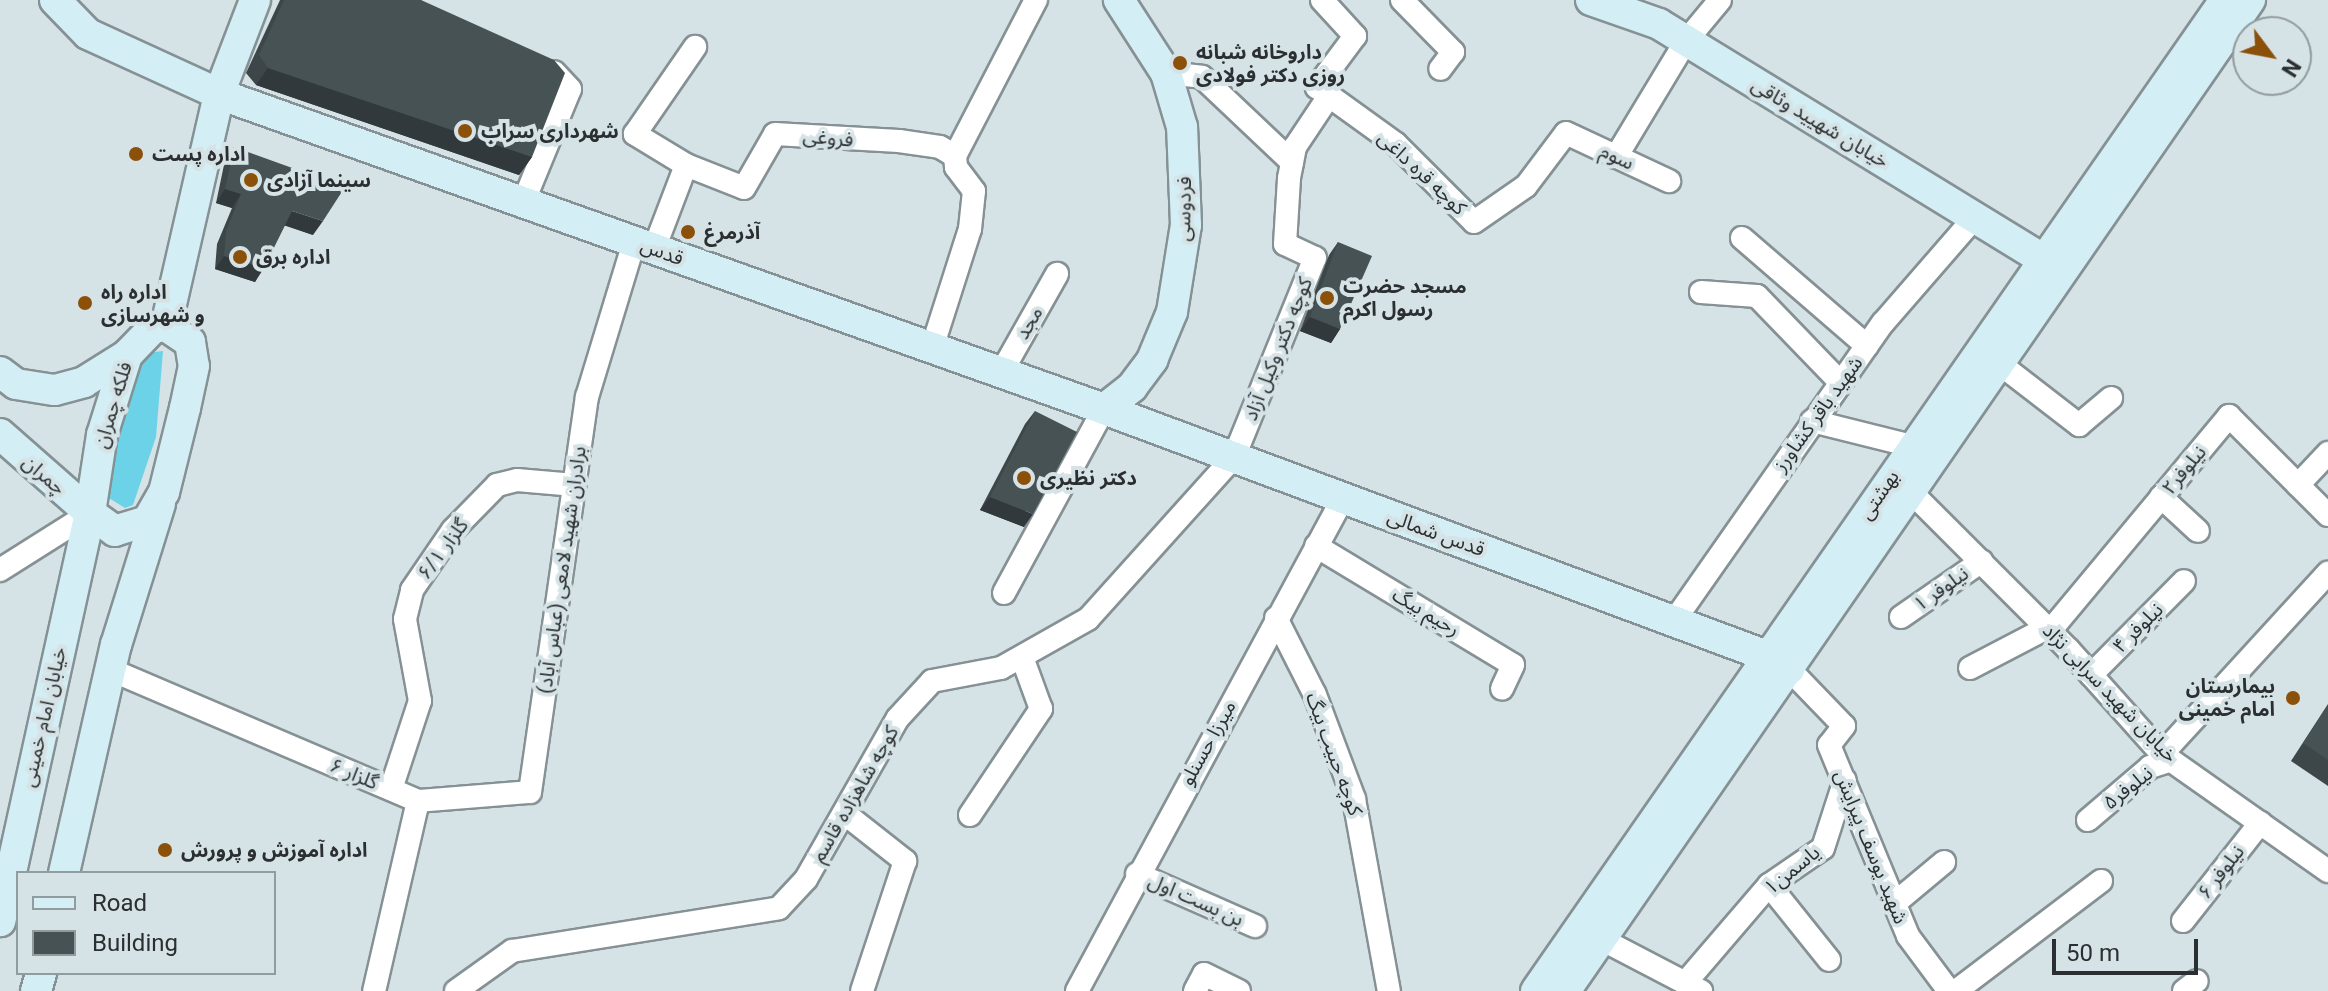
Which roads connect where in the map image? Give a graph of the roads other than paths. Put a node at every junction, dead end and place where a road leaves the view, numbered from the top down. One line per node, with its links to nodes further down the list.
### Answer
1 (55, 0): 16 (main road, قدس)
2 (255, 0): 16 (main road)
3 (1036, 0): 19 (street)
4 (1119, 0): 15 (main road, فردوسی)
5 (1322, 0): 17 (street)
6 (1402, 0): 13 (street)
7 (1591, 0): 11 (main road, خیابان شهیید وثاقی)
8 (1720, 0): 11 (street)
9 (2225, 0): 28 (main road, بهشتی)
10 (2250, 0): 35 (main road, بهشتی)
11 (1686, 41): 20 (street); 25 (main road, خیابان شهیید وثاقی)
12 (695, 47): 22 (street, فروغی)
13 (1440, 69)
14 (554, 72): 24 (street)
15 (1166, 73): 21 (street); 40 (main road, فردوسی)
16 (219, 94): 24 (main road, قدس); 31 (main road)
17 (1329, 96): 18 (street, کوچه قره داغی); 21 (street, کوچه دکتر وکیل آزاد)
18 (1566, 133): 20 (street, سوم)
19 (955, 156): 22 (street, فروغی); 33 (street)
20 (1616, 157): 23 (street, سوم)
21 (1292, 162): 45 (street, کوچه دکتر وکیل آزاد)
22 (686, 165): 27 (street)
23 (1669, 181)
24 (523, 203): 27 (main road, قدس)
25 (1975, 217): 28 (main road, خیابان شهیید وثاقی); 32 (street, شهید باقر کشاورز)
26 (1742, 238): 32 (street)
27 (644, 245): 33 (main road, قدس); 46 (street, برادران شهید لامعی (عباس آباد))
28 (2043, 259): 43 (main road, بهشتی)
29 (1057, 274): 37 (street, مجد)
30 (1701, 292): 38 (street)
31 (166, 326): 34 (main road, فلکه چمران); 48 (main road)
32 (1867, 346): 38 (street, شهید باقر کشاورز)
33 (932, 348): 37 (main road, قدس)
34 (127, 355): 36 (main road); 52 (main road, فلکه چمران)
35 (2000, 364): 39 (street); 49 (main road, بهشتی)
36 (0, 372)
37 (1001, 373): 40 (main road, قدس)
38 (1840, 382): 41 (street, شهید باقر کشاورز)
39 (2111, 398)
40 (1104, 409): 45 (main road, قدس شمالی); 60 (street)
41 (1812, 421): 43 (street); 63 (street, شهید باقر کشاورز)
42 (0, 434): 52 (main road, چمران)
43 (1912, 446): 66 (main road, بهشتی)
44 (2328, 453): 47 (street)
45 (1234, 457): 51 (main road, قدس شمالی); 65 (street, کوچه شاهزاده قاسم)
46 (575, 485): 73 (street, گلزار ۶/۱); 74 (street, برادران شهید لامعی (عباس آباد))
47 (2298, 485): 50 (street, نیلوفر۲); 53 (street, نیلوفر۲)
48 (164, 492): 52 (main road); 68 (main road)
49 (1911, 492): 56 (street, خیابان شهید سرابی نژاد); 66 (main road, بهشتی)
50 (2161, 497): 54 (street); 64 (street, نیلوفر۲)
51 (1343, 498): 55 (street, میرزا حسنلو); 63 (main road, قدس شمالی)
52 (90, 513): 57 (street); 86 (main road, خیابان امام خمینی)
53 (2328, 515)
54 (2198, 531)
55 (1316, 546): 62 (street, میرزا حسنلو); 70 (street, رحیم بیگ)
56 (1982, 561): 61 (street, نیلوفر ۱); 64 (street, خیابان شهید سرابی نژاد)
57 (0, 570)
58 (2328, 573): 71 (street, نیلوفر۵)
59 (2184, 581): 69 (street, نیلوفر ۴)
60 (1004, 593)
61 (1901, 617)
62 (1276, 618): 82 (street, میرزا حسنلو); 98 (street, کوچه حبیب بیگ)
63 (1674, 621): 66 (main road, قدس شمالی)
64 (2048, 629): 67 (street); 69 (street, خیابان شهید سرابی نژاد)
65 (1022, 657): 75 (street, کوچه شاهزاده قاسم); 76 (street)
66 (1778, 662): 72 (street, شهید یوسف پیرایش); 89 (main road, بهشتی); 99 (main road, بهشتی)
67 (1970, 668)
68 (111, 670): 73 (street, گلزار ۶); 80 (main road)
69 (2091, 675): 71 (street, خیابان شهید سرابی نژاد)
70 (1502, 689)
71 (2166, 757): 77 (street, نیلوفر۵); 78 (street, خیابان شهید سرابی نژاد)
72 (1845, 780): 84 (street, یاسمن۱); 85 (street, شهید یوسف پیرایش)
73 (391, 789): 74 (street, گلزار ۶)
74 (418, 801): 92 (street)
75 (844, 813): 93 (street, کوچه شاهزاده قاسم); 94 (street)
76 (970, 815)
77 (2088, 820)
78 (2260, 823): 81 (street, خیابان شهید سرابی نژاد); 87 (street, نیلوفر ۶)
79 (1944, 862): 85 (street)
80 (64, 871)
81 (2328, 871)
82 (1137, 874): 88 (street, بن بست اول); 95 (street, میرزا حسنلو)
83 (2101, 881): 102 (street)
84 (1769, 885): 90 (street); 91 (street, یاسمن۱)
85 (1895, 903): 101 (street, شهید یوسف پیرایش)
86 (0, 921)
87 (2183, 921)
88 (1255, 926)
89 (1601, 939): 91 (street); 100 (main road, بهشتی)
90 (1829, 960)
91 (1693, 987)
92 (374, 991)
93 (456, 991)
94 (862, 991)
95 (1077, 991)
96 (1195, 991): 97 (street)
97 (1239, 991)
98 (1389, 991)
99 (1536, 991)
100 (1565, 991)
101 (1949, 991)
102 (1956, 991)

